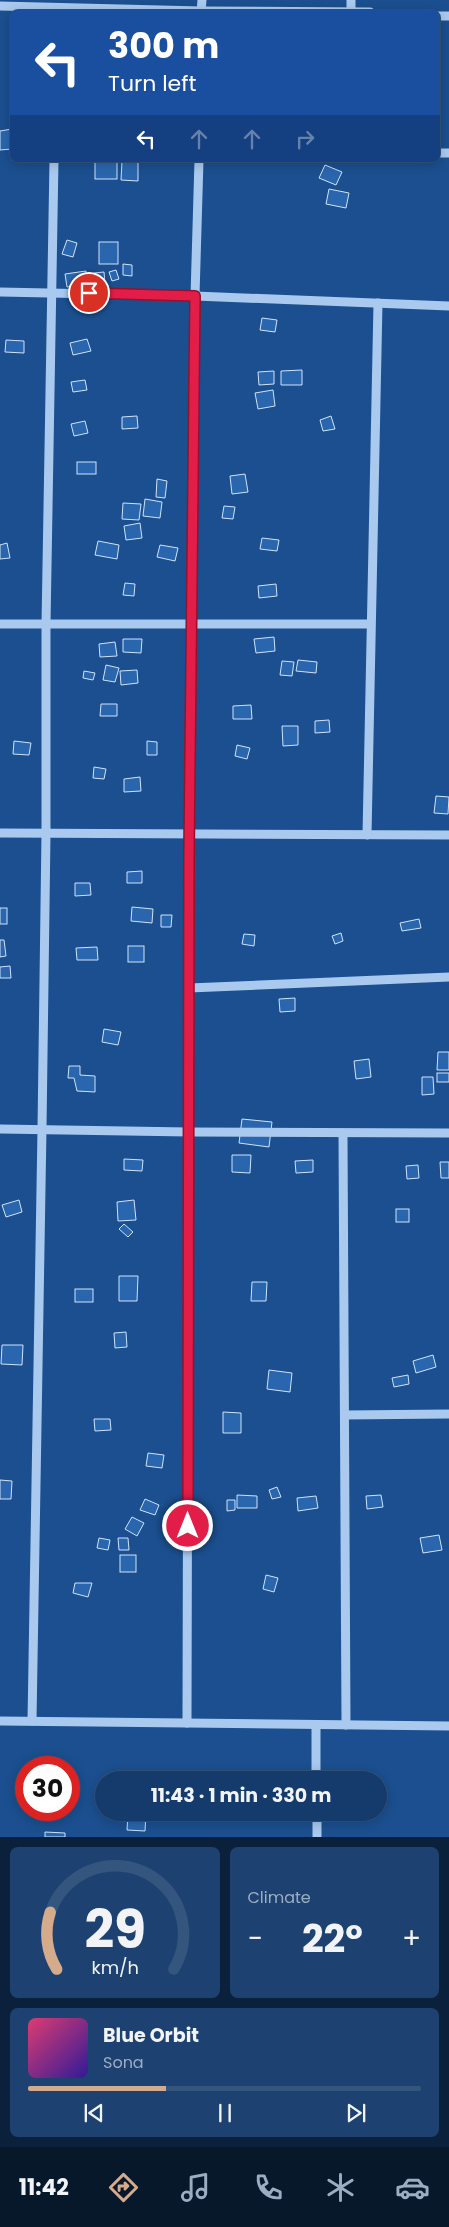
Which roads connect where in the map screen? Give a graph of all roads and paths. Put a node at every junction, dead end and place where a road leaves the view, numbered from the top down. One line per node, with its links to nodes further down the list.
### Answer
1 (0, 6): 2 (street)
2 (55, 6): 3 (street)
3 (153, 10)
4 (54, 162): 7 (street)
5 (199, 162): 8 (street)
6 (0, 292): 7 (street)
7 (53, 292): 8 (street); 13 (street)
8 (195, 296): 9 (street); 11 (street)
9 (378, 303): 10 (street); 14 (street)
10 (449, 306)
11 (191, 622): 13 (street); 14 (street); 17 (street)
12 (0, 624): 13 (street)
13 (46, 624): 16 (street)
14 (370, 624): 18 (street)
15 (0, 832): 16 (street)
16 (46, 833): 17 (street); 23 (street)
17 (189, 834): 18 (street); 21 (street)
18 (366, 835): 19 (street)
19 (449, 835)
20 (449, 978): 21 (street)
21 (189, 988): 24 (street)
22 (0, 1129): 23 (street)
23 (42, 1129): 24 (street); 30 (street)
24 (189, 1132): 25 (street); 31 (street)
25 (343, 1133): 26 (street); 28 (street)
26 (449, 1133)
27 (449, 1414): 28 (street)
28 (345, 1415): 33 (street)
29 (0, 1721): 30 (street)
30 (32, 1721): 31 (street)
31 (186, 1723): 32 (street)
32 (316, 1725): 33 (street); 35 (street)
33 (346, 1725): 34 (street)
34 (449, 1726)
35 (316, 1771)
36 (317, 1821): 37 (street)
37 (317, 1837)

